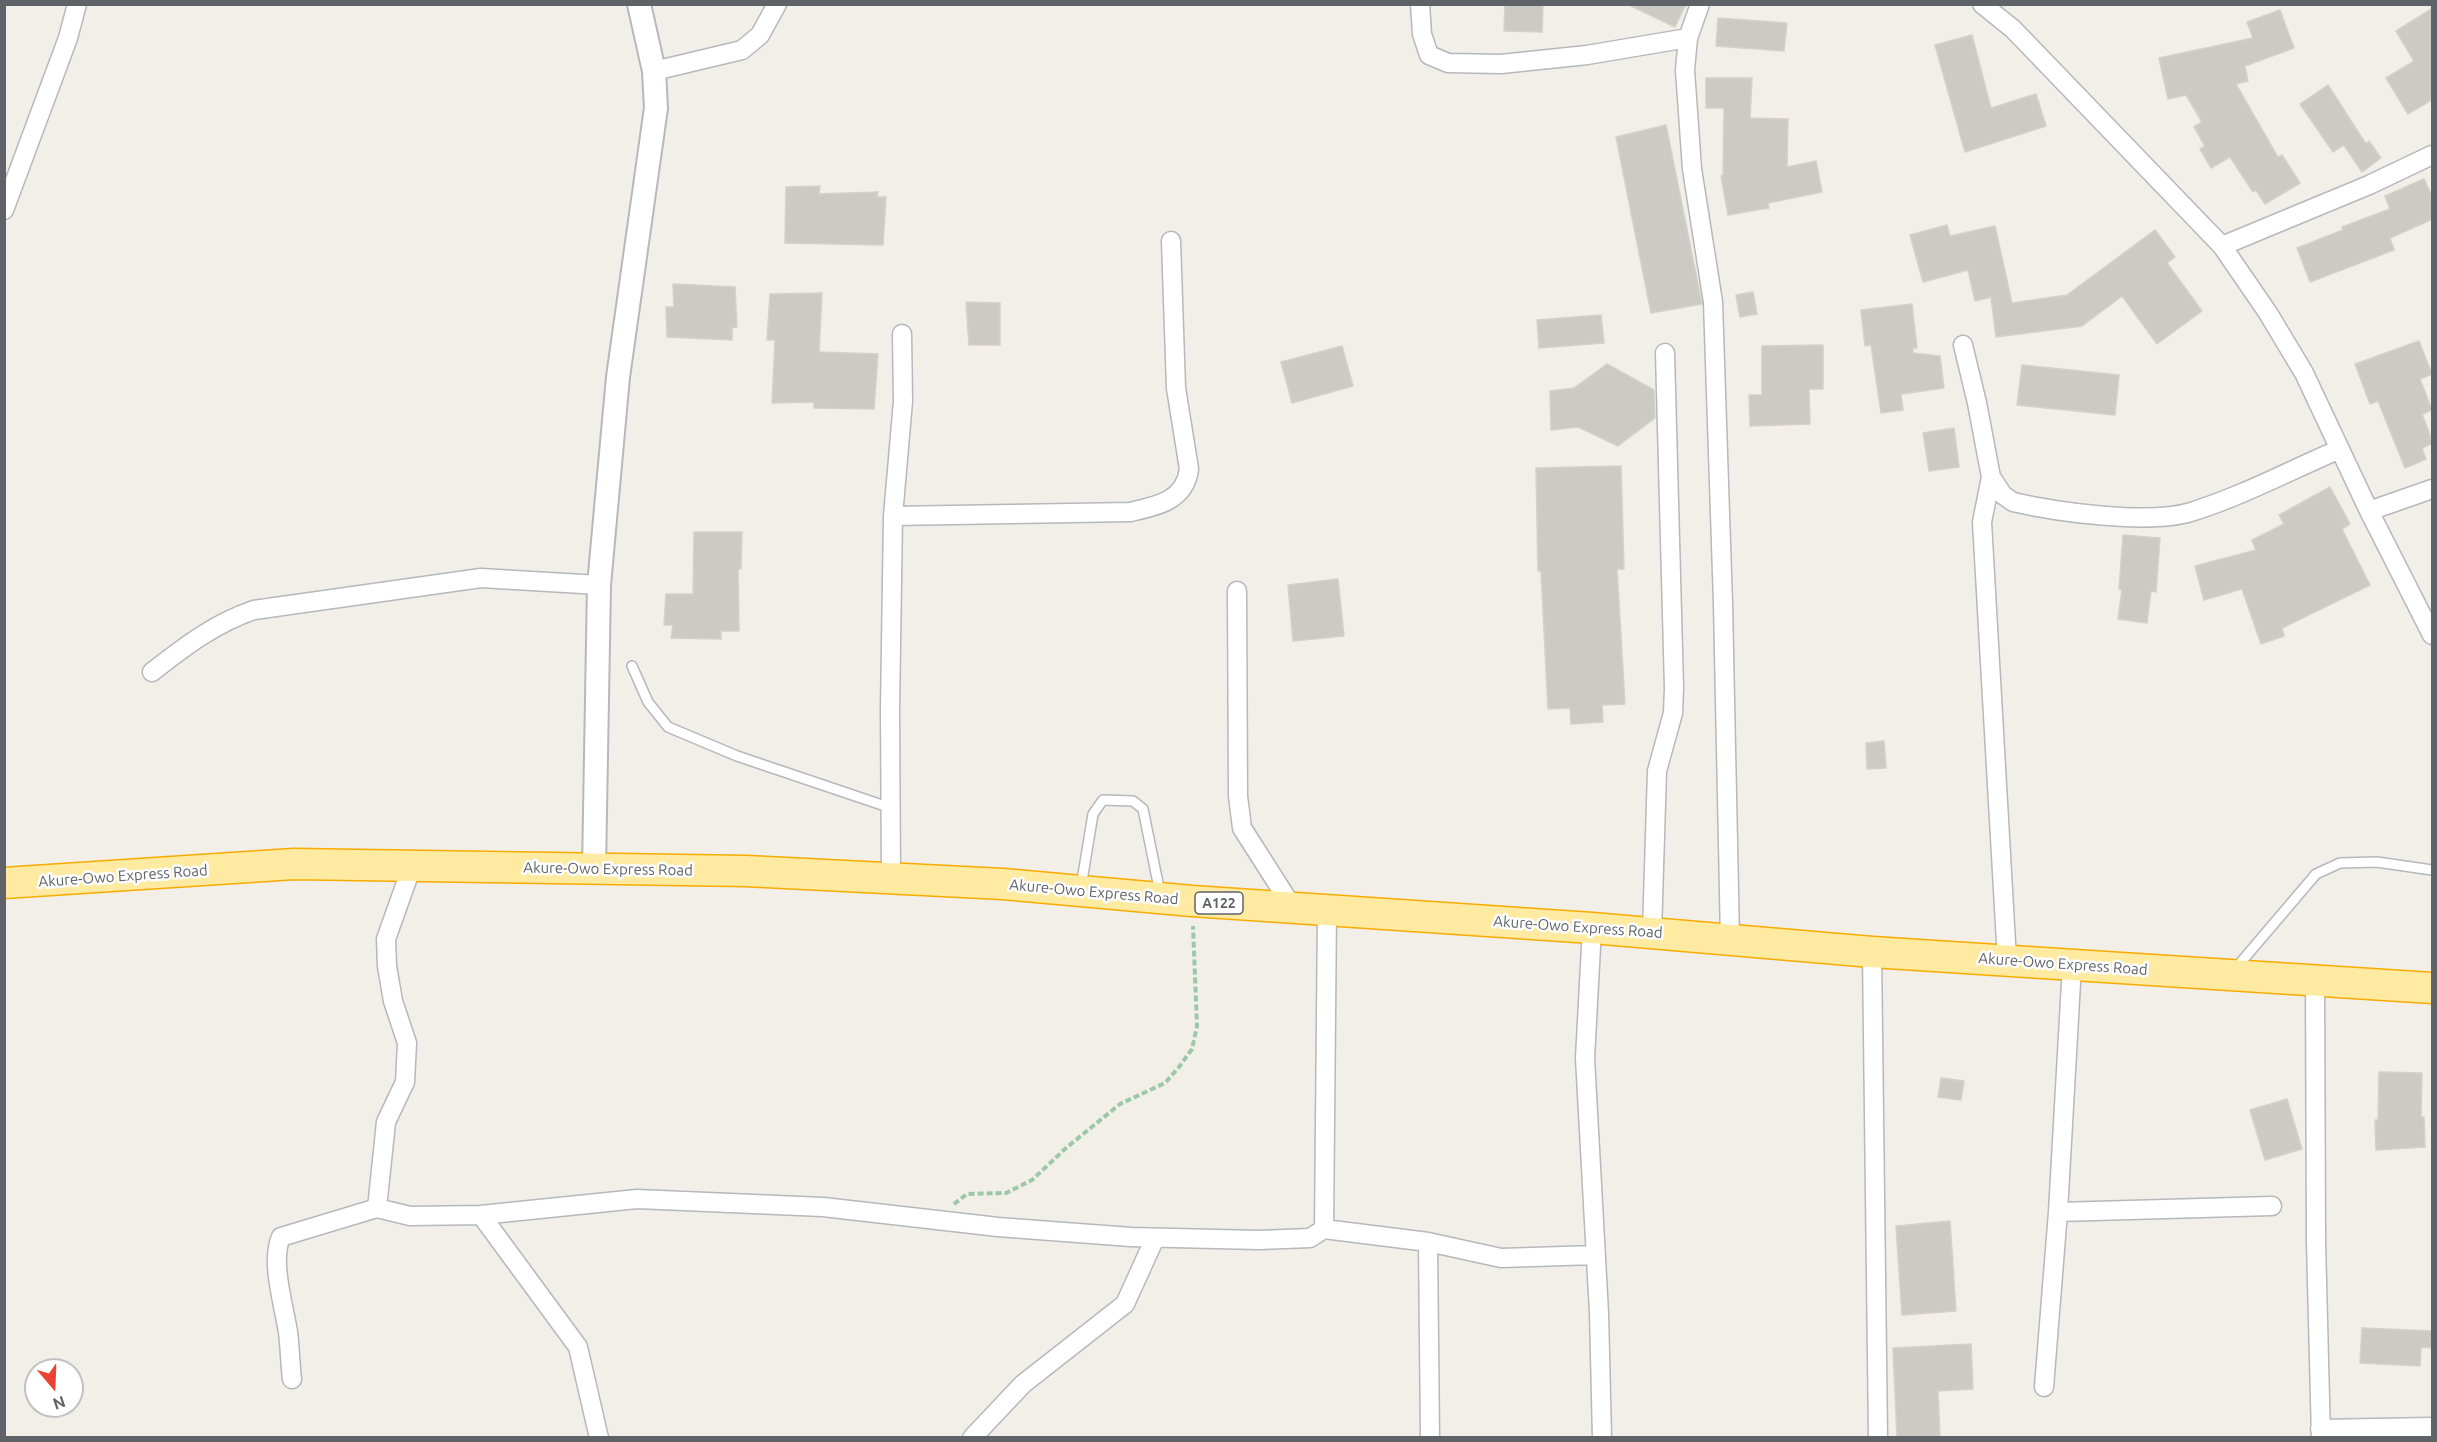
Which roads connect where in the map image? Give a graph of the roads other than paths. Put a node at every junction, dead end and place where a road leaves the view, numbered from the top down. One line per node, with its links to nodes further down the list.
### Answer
1 (77, 4): 10 (street)
2 (639, 4): 8 (street)
3 (777, 4): 8 (street)
4 (1420, 4): 7 (street)
5 (1700, 4): 7 (street)
6 (1984, 5): 13 (street)
7 (1688, 38): 39 (street)
8 (654, 71): 22 (street)
9 (2433, 155): 13 (street)
10 (12, 166): 11 (street)
11 (4, 210)
12 (1171, 241): 21 (street)
13 (2222, 246): 17 (street)
14 (902, 334): 21 (street)
15 (1964, 345): 18 (street)
16 (1665, 353): 38 (street)
17 (2340, 449): 18 (street); 20 (street)
18 (1990, 477): 41 (street)
19 (2433, 489): 20 (street)
20 (2369, 511): 24 (street)
21 (893, 516): 27 (street)
22 (599, 585): 26 (street); 29 (street)
23 (1237, 591): 35 (street)
24 (2433, 635)
25 (632, 666): 27 (lane)
26 (152, 672)
27 (891, 808): 31 (street)
28 (412, 866): 29 (highway, Akure-Owo Express Road / A122); 32 (highway, Akure-Owo Express Road / A122); 47 (street)
29 (594, 869): 31 (highway, Akure-Owo Express Road / A122)
30 (2433, 870): 43 (lane)
31 (891, 879): 33 (highway, Akure-Owo Express Road / A122)
32 (4, 883)
33 (1080, 891): 34 (highway, Akure-Owo Express Road / A122); 34 (lane)
34 (1161, 898): 35 (highway, Akure-Owo Express Road / A122)
35 (1293, 908): 36 (highway, Akure-Owo Express Road / A122)
36 (1328, 910): 37 (highway, Akure-Owo Express Road / A122); 50 (street)
37 (1592, 928): 38 (highway, Akure-Owo Express Road / A122); 53 (street)
38 (1652, 933): 39 (highway, Akure-Owo Express Road / A122)
39 (1730, 939): 40 (highway, Akure-Owo Express Road / A122)
40 (1872, 952): 41 (highway, Akure-Owo Express Road / A122); 62 (street)
41 (2007, 960): 42 (highway, Akure-Owo Express Road / A122)
42 (2072, 964): 43 (highway, Akure-Owo Express Road / A122); 48 (street)
43 (2231, 975): 44 (highway, Akure-Owo Express Road / A122)
44 (2315, 980): 45 (highway, Akure-Owo Express Road / A122); 57 (street)
45 (2433, 988)
46 (2272, 1206): 48 (street)
47 (377, 1208): 49 (street); 54 (street)
48 (2058, 1212): 55 (street)
49 (481, 1215): 51 (street); 58 (street)
50 (1324, 1229): 51 (street); 52 (street)
51 (1155, 1238): 59 (street)
52 (1428, 1242): 53 (street); 60 (street)
53 (1595, 1255): 61 (street)
54 (292, 1379)
55 (2044, 1387)
56 (2433, 1427): 57 (street)
57 (2320, 1433)
58 (599, 1437)
59 (972, 1437)
60 (1430, 1437)
61 (1602, 1437)
62 (1878, 1437)

